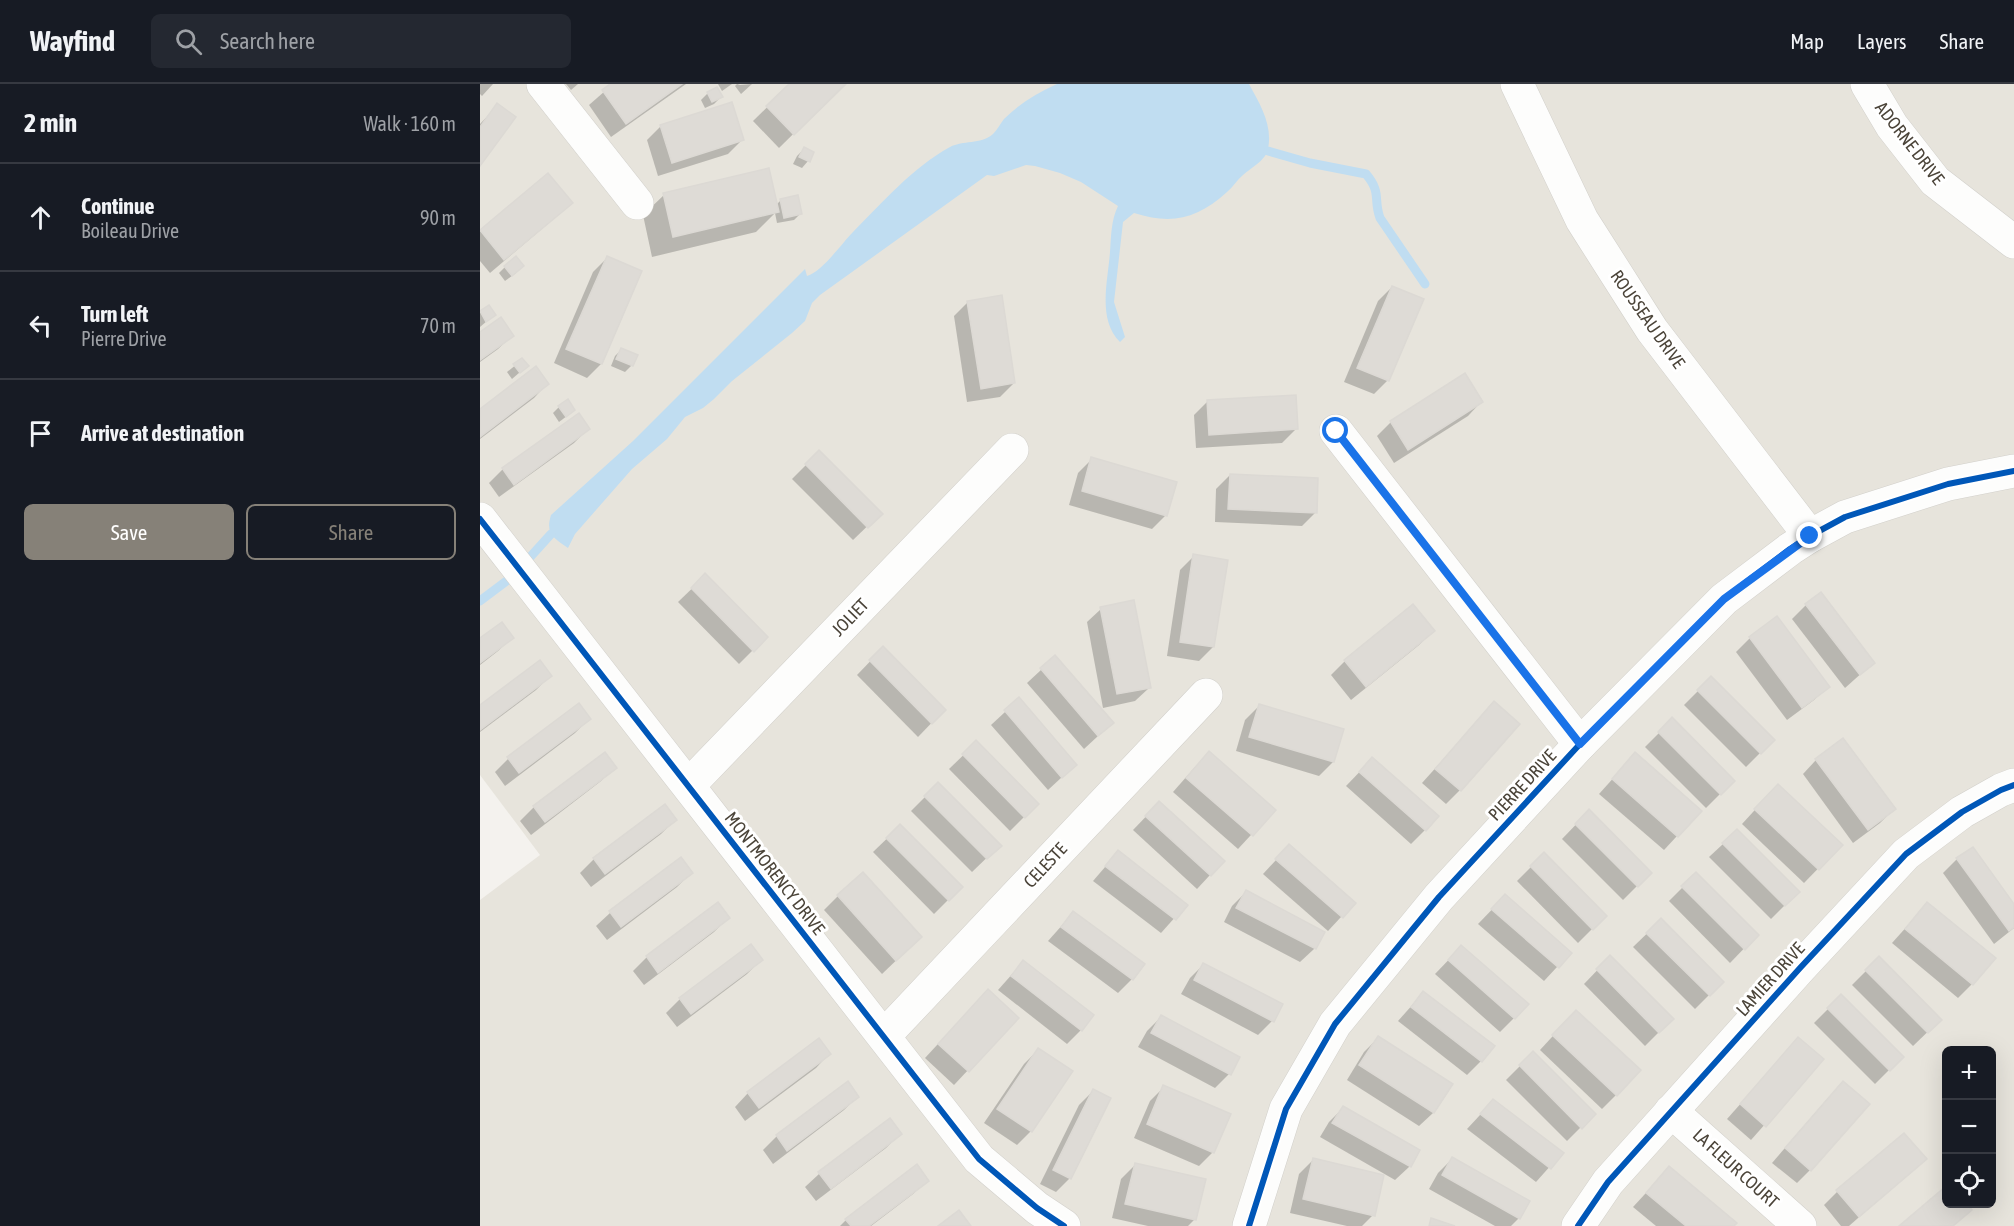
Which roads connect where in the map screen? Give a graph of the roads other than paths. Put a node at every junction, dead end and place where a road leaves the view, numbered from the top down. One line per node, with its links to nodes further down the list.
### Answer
1 (543, 84): 4 (street)
2 (1516, 84): 10 (street, ROUSSEAU DRIVE)
3 (1867, 84): 5 (street, ADORNE DRIVE)
4 (637, 203)
5 (2014, 242)
6 (1336, 431): 12 (street)
7 (1012, 450): 13 (street, JOLIET)
8 (2014, 471): 10 (street, PIERRE DRIVE)
9 (480, 519): 13 (street, MONTMORENCY DRIVE)
10 (1810, 536): 12 (street, PIERRE DRIVE)
11 (1206, 695): 15 (street, CELESTE)
12 (1580, 744): 18 (street, PIERRE DRIVE)
13 (689, 785): 15 (street, MONTMORENCY DRIVE)
14 (2014, 785): 16 (street, LAMIER DRIVE)
15 (884, 1036): 17 (street, MONTMORENCY DRIVE)
16 (1671, 1111): 19 (street, LAMIER DRIVE); 20 (street, LA FLEUR COURT)
17 (1064, 1226)
18 (1249, 1226)
19 (1578, 1226)
20 (1800, 1226)

